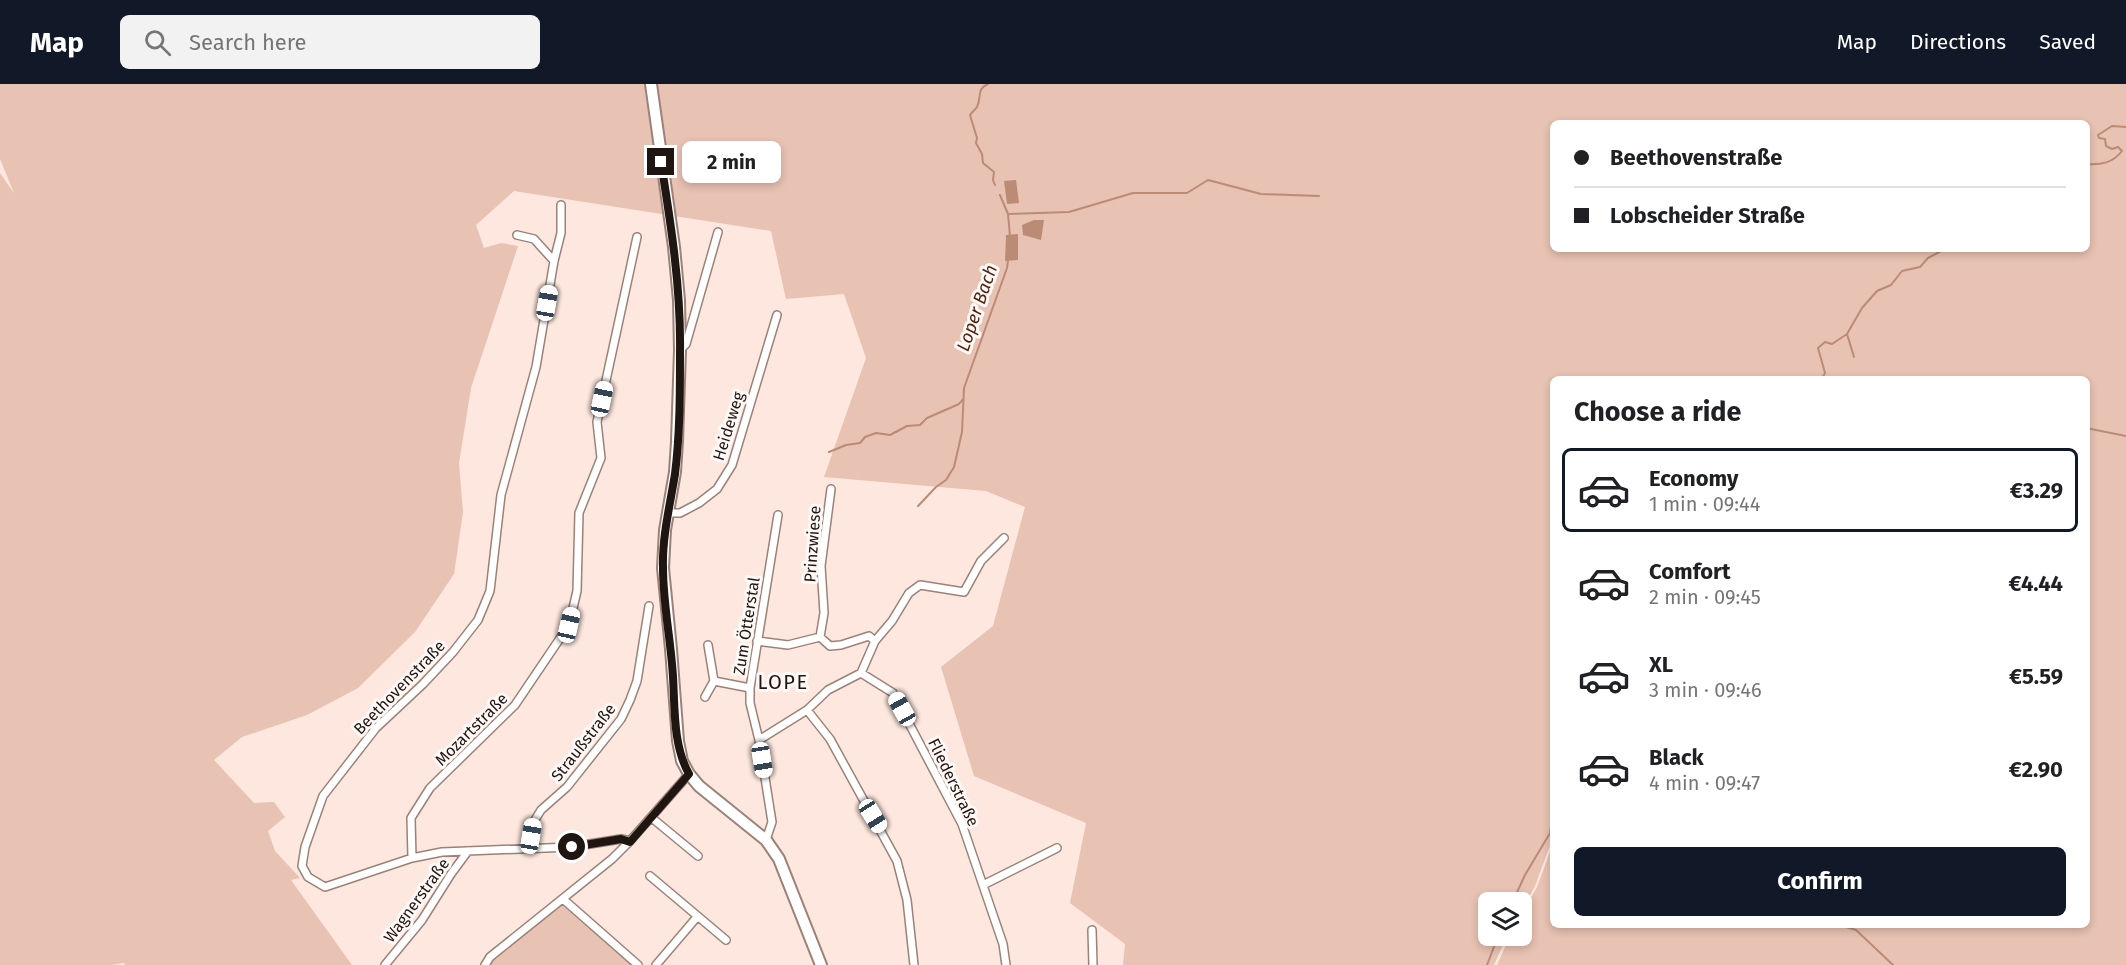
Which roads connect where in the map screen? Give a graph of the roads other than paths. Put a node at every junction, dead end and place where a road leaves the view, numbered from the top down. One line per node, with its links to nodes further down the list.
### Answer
1 (651, 84): 8 (street)
2 (561, 205): 6 (street, Beethovenstraße)
3 (718, 232): 8 (street)
4 (517, 235): 6 (street)
5 (637, 237): 32 (street, Mozartstraße)
6 (554, 261): 32 (street, Beethovenstraße)
7 (777, 315): 10 (street, Heideweg)
8 (680, 350): 10 (street)
9 (831, 489): 14 (street, Prinzwiese)
10 (668, 513): 24 (street)
11 (778, 515): 15 (street, Zum Ötterstal)
12 (1004, 538): 16 (street)
13 (649, 606): 29 (street, Straußstraße)
14 (820, 637): 15 (street); 16 (street)
15 (757, 641): 20 (street, Zum Ötterstal)
16 (875, 641): 18 (street)
17 (708, 645): 19 (street)
18 (861, 673): 22 (street); 34 (street, Fliederstraße)
19 (714, 681): 20 (street); 21 (street)
20 (750, 688): 23 (street, Zum Ötterstal)
21 (705, 697)
22 (807, 710): 23 (street); 44 (street)
23 (759, 740): 26 (street)
24 (689, 774): 25 (street); 26 (street)
25 (652, 818): 27 (street); 31 (street)
26 (766, 840): 43 (street)
27 (630, 842): 29 (street, Beethovenstraße); 35 (street)
28 (1057, 848): 34 (street)
29 (529, 849): 30 (street, Beethovenstraße)
30 (468, 851): 32 (street, Beethovenstraße); 39 (street, Wagnerstraße)
31 (698, 856)
32 (412, 858)
33 (650, 876): 36 (street)
34 (983, 885): 45 (street, Fliederstraße)
35 (563, 899): 40 (street); 41 (street)
36 (697, 917): 38 (street); 42 (street)
37 (1092, 930): 46 (street)
38 (726, 940)
39 (385, 965)
40 (485, 965)
41 (638, 965)
42 (656, 965)
43 (821, 965)
44 (914, 965)
45 (1006, 965)
46 (1093, 965)

